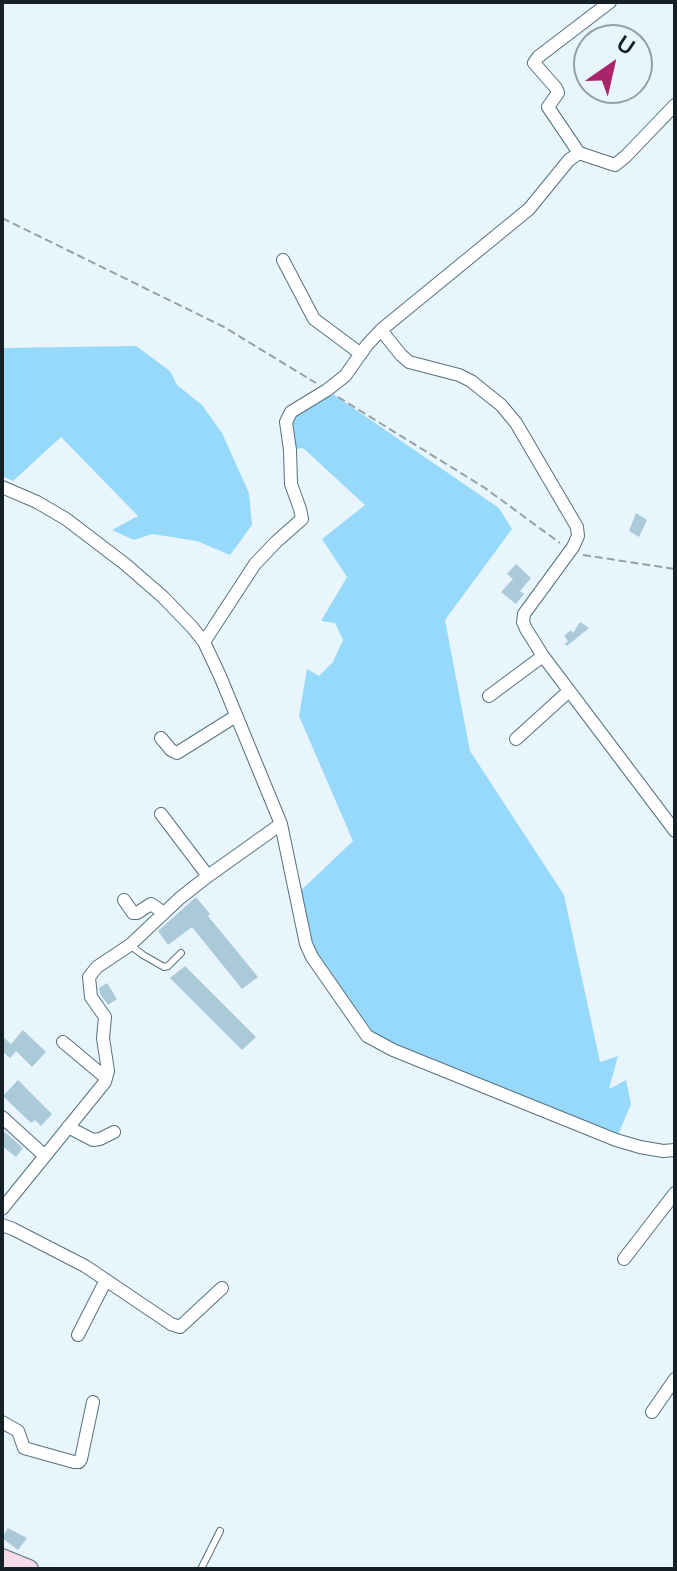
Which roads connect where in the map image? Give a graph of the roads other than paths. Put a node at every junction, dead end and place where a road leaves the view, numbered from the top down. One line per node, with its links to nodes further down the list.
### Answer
1 (610, 2): 3 (street)
2 (675, 105): 3 (street)
3 (579, 153): 5 (street)
4 (283, 260): 6 (street)
5 (381, 330): 6 (street); 9 (street)
6 (361, 354): 8 (street)
7 (2, 487): 8 (street)
8 (204, 642): 12 (street)
9 (543, 656): 10 (street); 11 (street)
10 (569, 691): 14 (street); 17 (street)
11 (489, 696)
12 (236, 716): 13 (street); 16 (street)
13 (161, 738)
14 (516, 739)
15 (161, 814): 18 (street)
16 (281, 824): 18 (street); 28 (street)
17 (675, 831)
18 (208, 876): 20 (street)
19 (124, 900): 20 (street)
20 (164, 913): 21 (street)
21 (130, 945): 22 (lane); 24 (street)
22 (181, 953)
23 (63, 1042): 24 (street)
24 (106, 1078): 26 (street)
25 (2, 1117): 29 (street)
26 (68, 1127): 27 (street); 29 (street)
27 (114, 1132)
28 (675, 1150)
29 (45, 1156): 31 (street)
30 (675, 1193): 33 (street)
31 (2, 1209)
32 (2, 1225): 34 (street)
33 (624, 1259)
34 (106, 1280): 35 (street); 36 (street)
35 (222, 1288)
36 (78, 1335)
37 (675, 1379): 38 (street)
38 (664, 1396): 40 (street); 41 (street)
39 (93, 1402): 42 (street)
40 (675, 1404)
41 (652, 1412)
42 (2, 1422)
43 (220, 1531): 46 (lane)
44 (2, 1558): 45 (main road)
45 (29, 1569)
46 (201, 1569)

